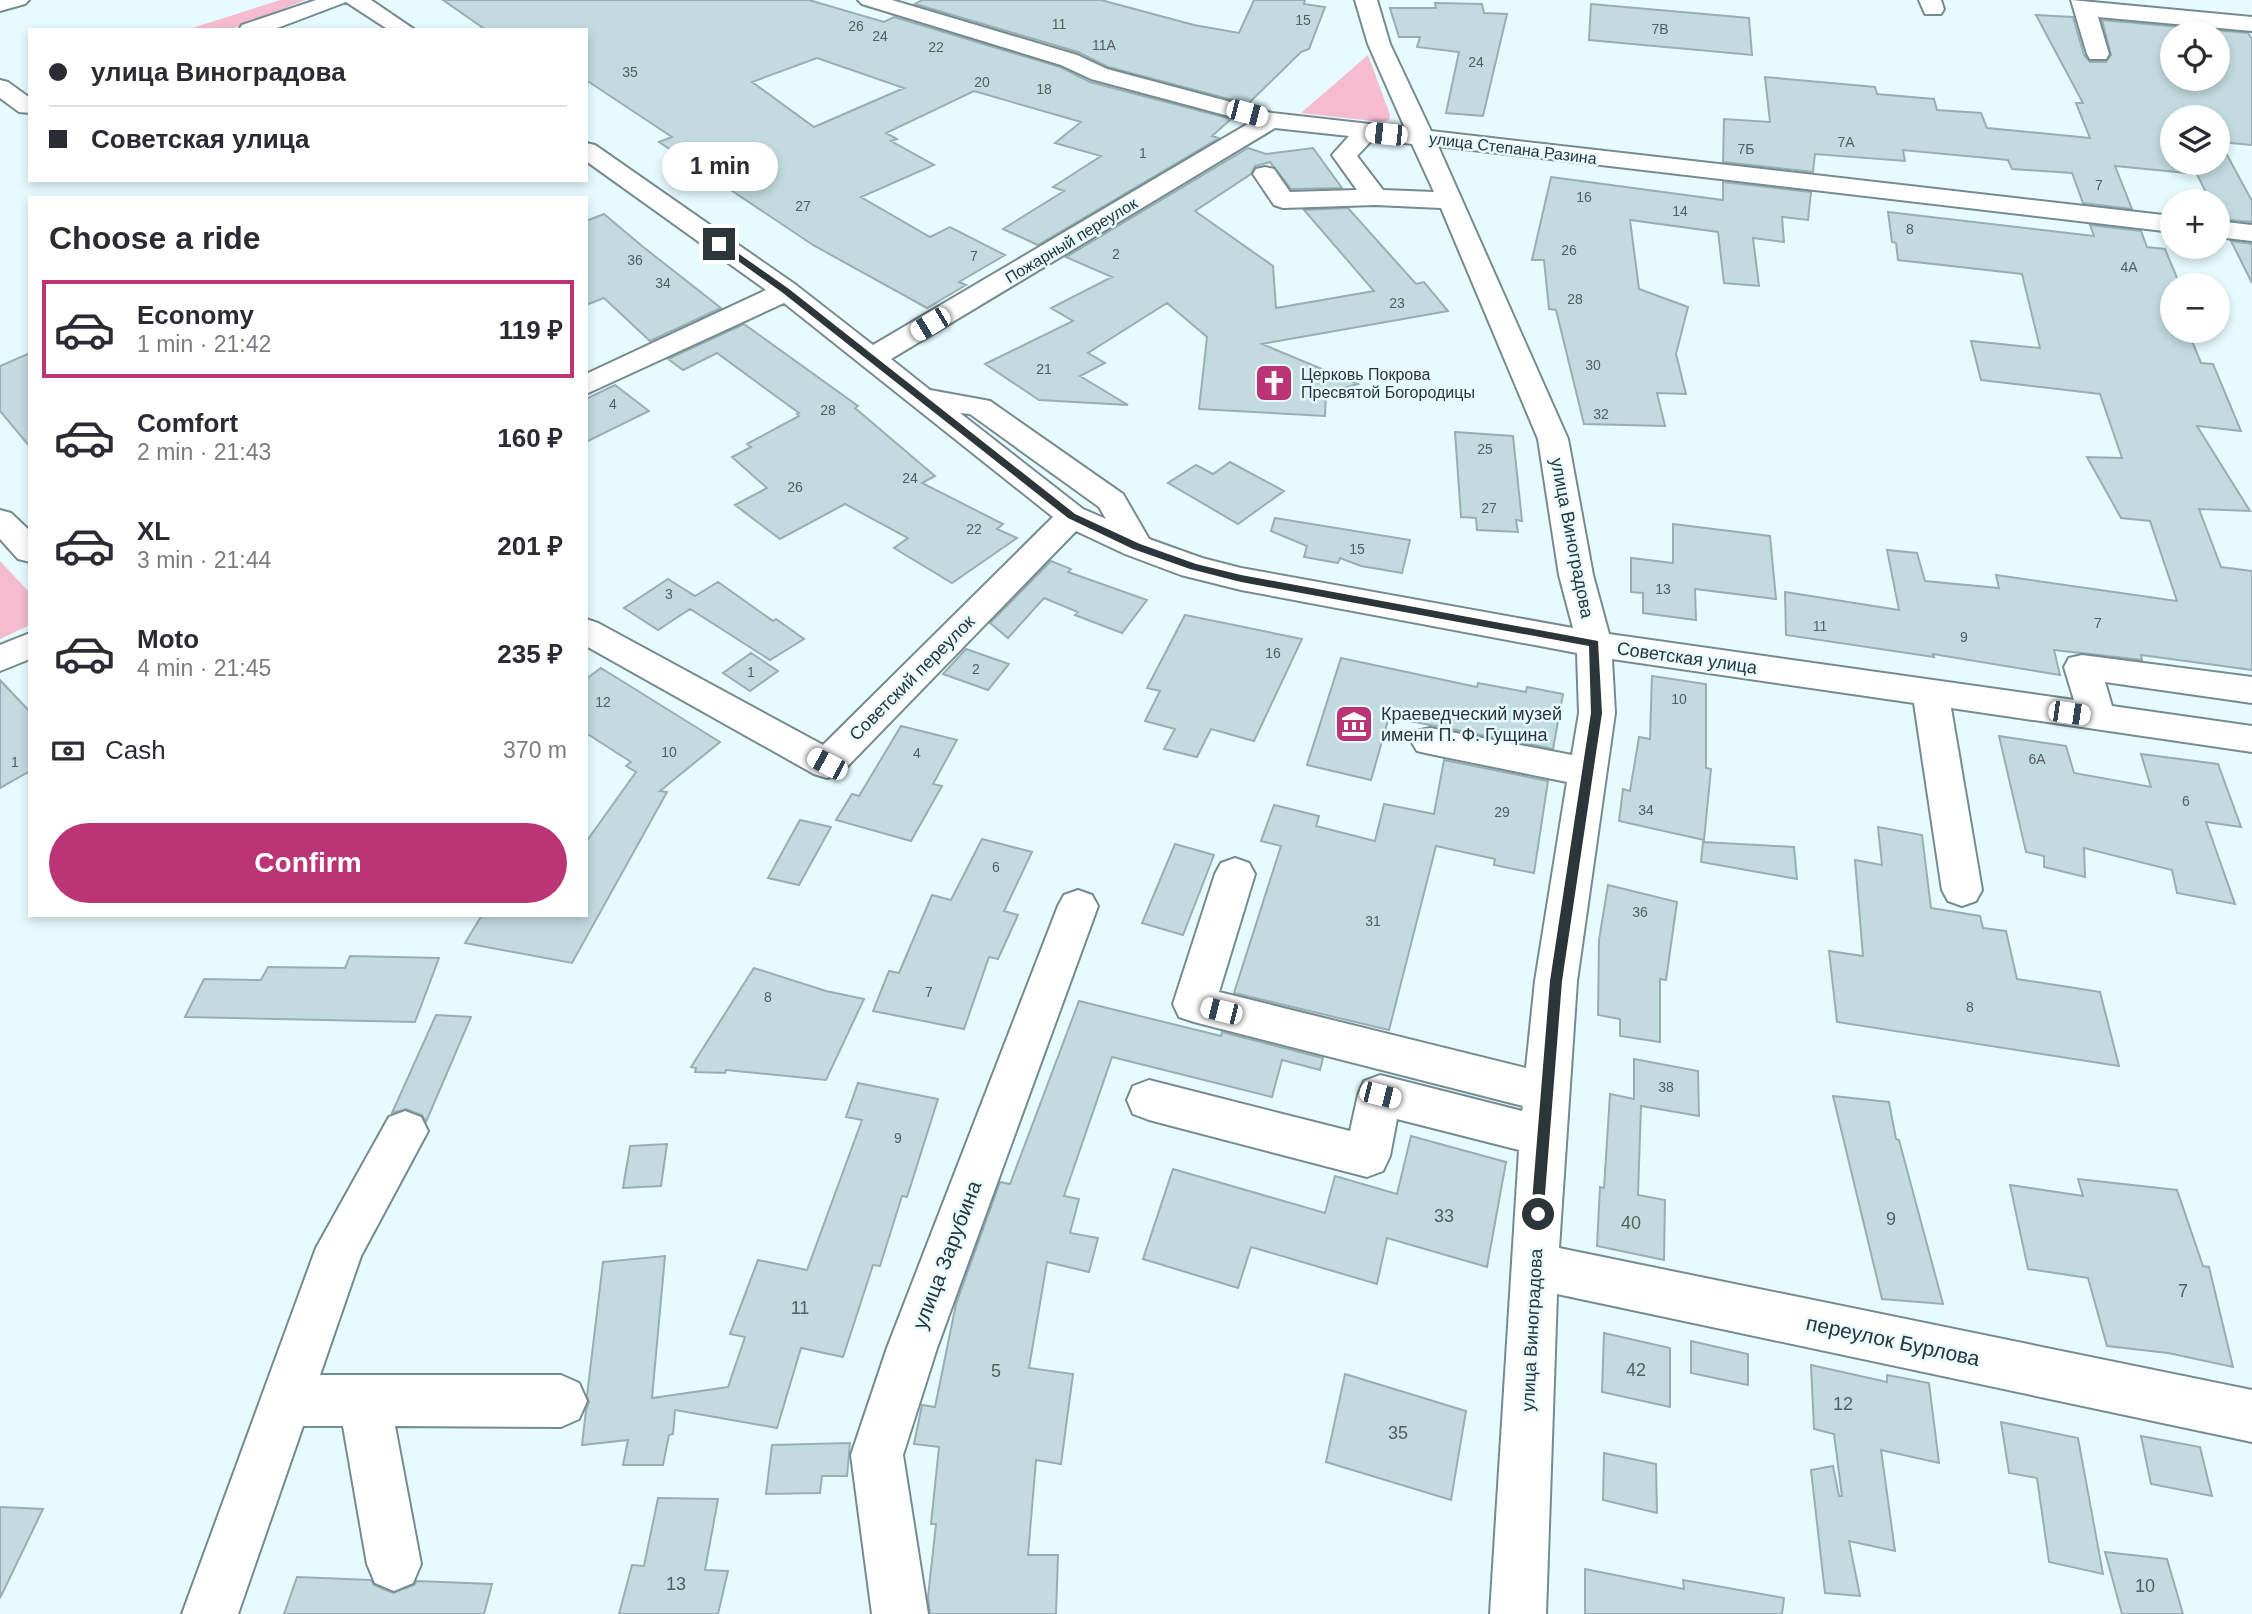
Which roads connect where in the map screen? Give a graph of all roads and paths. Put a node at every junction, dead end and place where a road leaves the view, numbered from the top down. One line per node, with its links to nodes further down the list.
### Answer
1 (18, 0): 7 (street)
2 (337, 0): 9 (street)
3 (356, 0): 10 (street)
4 (869, 0): 15 (street, улица Степана Разина)
5 (1366, 0): 17 (street, улица Виноградова)
6 (2083, 4): 8 (street); 11 (street)
7 (0, 5)
8 (2252, 24)
9 (256, 28)
10 (401, 28)
11 (2098, 54)
12 (0, 87): 13 (street)
13 (28, 106): 14 (street)
14 (0, 116)
15 (1271, 120): 16 (street, улица Степана Разина); 26 (street, Пожарный переулок)
16 (1367, 131): 17 (street, улица Степана Разина); 20 (street)
17 (1423, 138): 21 (street, улица Виноградова); 22 (street, улица Степана Разина)
18 (588, 151): 25 (street, Советская улица)
19 (1265, 174): 20 (street)
20 (1375, 197): 21 (street)
21 (1451, 201): 34 (street, улица Виноградова)
22 (2160, 223)
23 (2230, 230): 24 (street)
24 (2252, 233)
25 (786, 291): 26 (street, Советская улица); 27 (street)
26 (870, 359): 28 (street, Советская улица)
27 (588, 384)
28 (920, 397): 29 (street, Советская улица); 31 (street)
29 (1072, 516): 31 (street, Советская улица); 33 (street, Советский переулок)
30 (0, 520): 32 (street)
31 (1137, 547): 34 (street, Советская улица)
32 (28, 549)
33 (588, 632)
34 (1594, 644): 38 (street, Советская улица); 42 (street, улица Виноградова)
35 (28, 646): 36 (street)
36 (0, 659)
37 (2252, 690): 39 (street)
38 (1931, 694): 39 (street, Советская улица); 44 (street)
39 (2097, 717): 40 (street, Советская улица)
40 (2252, 739)
41 (1430, 741): 42 (street)
42 (1588, 772): 47 (street, улица Виноградова)
43 (1235, 874): 47 (street)
44 (1962, 890)
45 (1078, 906): 56 (street, улица Зарубина)
46 (1149, 1100): 47 (street)
47 (1545, 1114): 49 (street, улица Виноградова)
48 (405, 1131): 50 (street)
49 (1534, 1266): 53 (street, переулок Бурлова); 57 (street, улица Виноградова)
50 (285, 1400): 51 (street); 55 (street)
51 (364, 1401): 52 (street); 54 (street)
52 (561, 1401)
53 (2252, 1416)
54 (394, 1564)
55 (210, 1614)
56 (900, 1614)
57 (1518, 1614)

